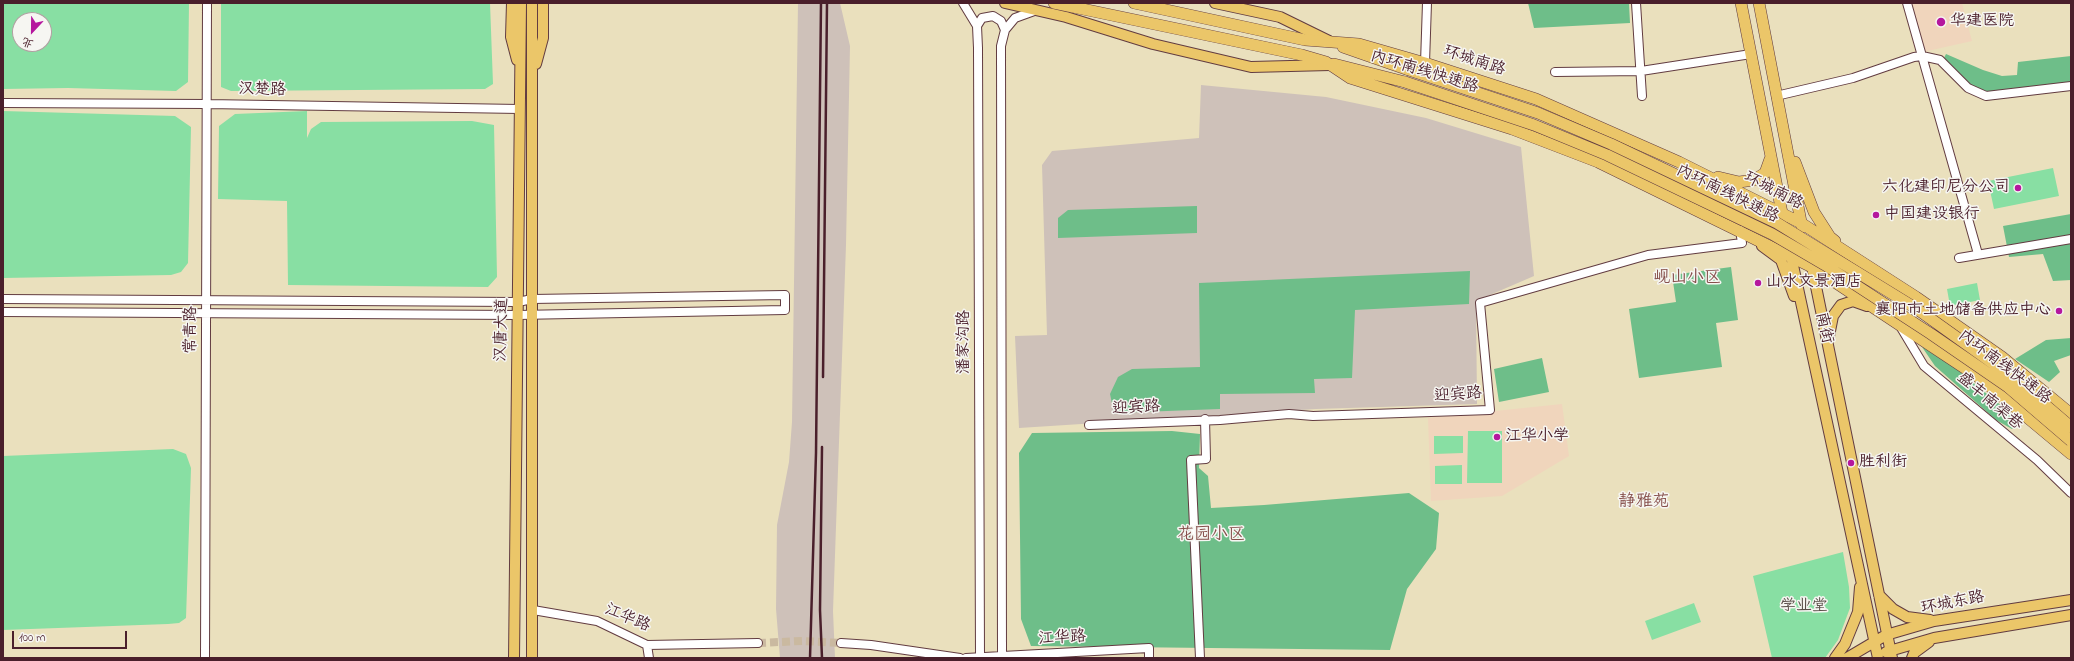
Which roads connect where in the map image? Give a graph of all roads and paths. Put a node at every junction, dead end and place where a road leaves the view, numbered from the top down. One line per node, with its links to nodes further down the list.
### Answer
1 (207, 3): 32 (street, 常青路)
2 (512, 3): 26 (main road)
3 (521, 3): 26 (main road, 汉唐大道)
4 (532, 3): 27 (main road, 汉唐大道)
5 (543, 3): 27 (main road)
6 (963, 3): 17 (street)
7 (1005, 3): 16 (main road)
8 (1054, 3): 23 (highway, 内环南线快速路)
9 (1134, 3): 19 (highway, 内环南线快速路)
10 (1215, 3): 19 (main road)
11 (1426, 3): 22 (street)
12 (1636, 3): 24 (street)
13 (1741, 3): 20 (highway, 南街)
14 (1759, 3): 30 (highway, 南街)
15 (1907, 3): 21 (street)
16 (1037, 10): 18 (street); 23 (main road)
17 (977, 26): 18 (street); 80 (street, 潘家沟路)
18 (1006, 30): 79 (street)
19 (1331, 42): 22 (highway, 内环南线快速路); 61 (highway, 内环南线快速路, bridge)
20 (1751, 54): 24 (street); 35 (highway, 南街)
21 (1922, 56): 28 (street); 30 (street); 41 (street)
22 (1425, 63): 36 (highway, 环城南路)
23 (1328, 64): 39 (highway, 内环南线快速路); 62 (highway, 内环南线快速路, bridge)
24 (1641, 71): 25 (street); 29 (street)
25 (1555, 72)
26 (521, 75): 33 (main road, 汉唐大道)
27 (532, 78): 48 (main road, 汉唐大道)
28 (2071, 86)
29 (1642, 96)
30 (1776, 96): 34 (highway, 南街)
31 (3, 103): 32 (street, 汉楚路)
32 (207, 104): 33 (street, 汉楚路); 47 (street, 常青路)
33 (520, 109): 49 (main road, 汉唐大道)
34 (1781, 124): 38 (highway, 南街); 45 (highway)
35 (1770, 159): 36 (highway); 37 (highway, 南街)
36 (1702, 174): 37 (highway, 环城南路)
37 (1782, 214): 38 (highway, 环城南路); 42 (highway, 南街)
38 (1801, 223): 44 (highway, 南街); 45 (highway, 环城南路)
39 (1743, 232): 42 (highway); 56 (main road); 59 (street, 迎宾路)
40 (2071, 239): 41 (street)
41 (1978, 254): 43 (street)
42 (1791, 256): 44 (highway); 56 (main road, 南街)
43 (1959, 258)
44 (1812, 266): 50 (highway); 57 (main road, 南街)
45 (1872, 269): 58 (highway, 环城南路)
46 (3, 299): 47 (street)
47 (206, 299): 49 (street); 52 (street, 常青路)
48 (532, 299): 49 (street); 53 (main road, 汉唐大道); 53 (street)
49 (518, 302): 54 (main road, 汉唐大道)
50 (1874, 308): 55 (highway); 57 (main road)
51 (3, 312): 52 (street)
52 (206, 313): 54 (street); 82 (street, 常青路)
53 (532, 314): 54 (street); 68 (main road, 汉唐大道)
54 (518, 315): 83 (main road, 汉唐大道)
55 (1898, 324): 63 (highway); 64 (street, 盛丰南渠巷)
56 (1806, 325): 65 (main road, 南街)
57 (1827, 342): 66 (main road, 南街)
58 (2071, 414)
59 (1205, 420): 60 (street, 迎宾路); 89 (street)
60 (1089, 425)
61 (2071, 427)
62 (2071, 440)
63 (2071, 454)
64 (2071, 493)
65 (1861, 575): 73 (main road, 南街); 90 (main road)
66 (1879, 595): 70 (main road); 71 (main road, 南街)
67 (2071, 600): 70 (main road, 环城东路)
68 (533, 610): 76 (street, 江华路); 84 (main road, 汉唐大道)
69 (2071, 615): 72 (main road, 环城东路)
70 (1934, 621): 71 (main road, 环城东路)
71 (1886, 635): 73 (main road, 环城东路); 77 (main road, 南街)
72 (1934, 638): 77 (main road, 环城东路); 92 (main road)
73 (1875, 641): 81 (main road, 南街); 91 (main road, 环城东路)
74 (758, 643): 76 (street, 江华路)
75 (841, 643): 78 (street)
76 (647, 645): 85 (street)
77 (1891, 654): 81 (main road, 环城东路)
78 (942, 656): 86 (street)
79 (1002, 656): 80 (street, 江华路); 88 (street, 江华路)
80 (980, 657): 87 (street, 江华路)
81 (1877, 657)
82 (206, 658)
83 (514, 658)
84 (532, 658)
85 (649, 658)
86 (960, 658)
87 (966, 658)
88 (1149, 658)
89 (1200, 658)
90 (1835, 658)
91 (1846, 658)
92 (1912, 658)

